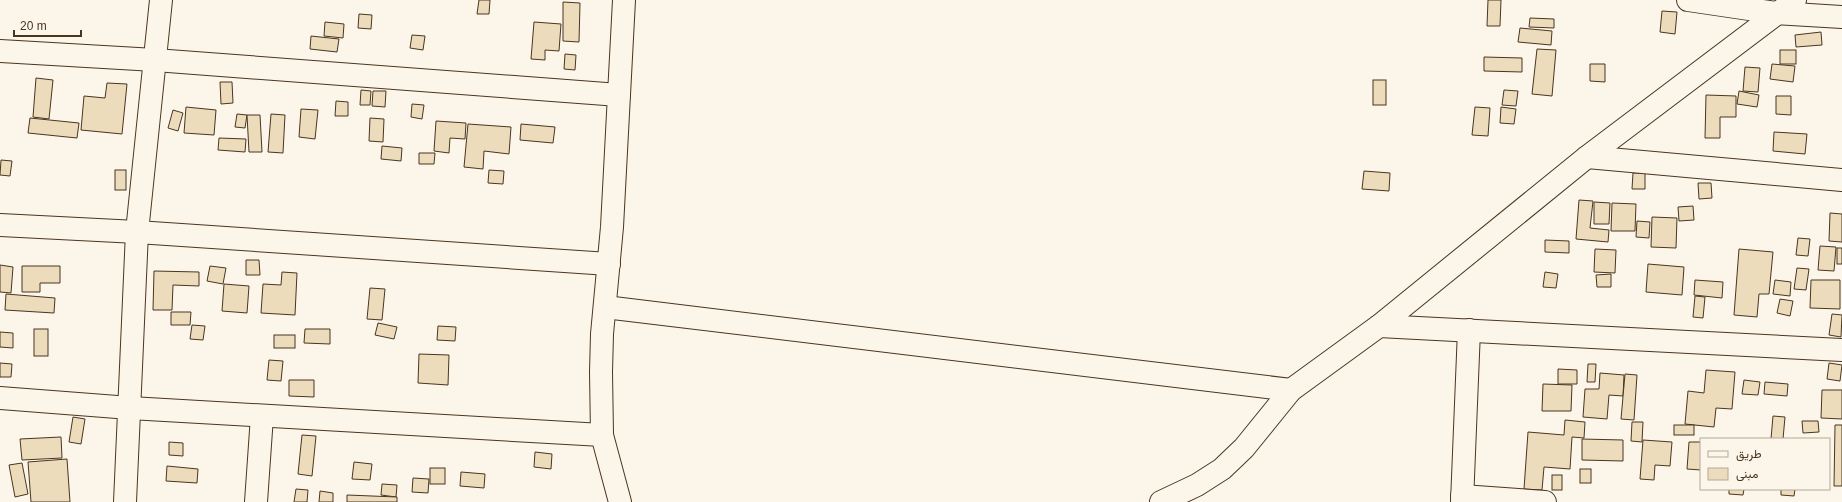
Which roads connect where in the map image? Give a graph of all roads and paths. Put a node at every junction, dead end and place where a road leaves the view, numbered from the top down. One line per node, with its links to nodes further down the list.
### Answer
1 (161, 0): 8 (street)
2 (624, 0): 9 (street)
3 (1688, 0): 5 (street)
4 (1795, 0): 5 (street)
5 (1776, 13): 6 (street); 10 (street)
6 (1842, 17)
7 (0, 51): 8 (street)
8 (154, 60): 9 (street); 13 (street)
9 (619, 95): 14 (street)
10 (1587, 157): 11 (street); 16 (street)
11 (1842, 180)
12 (0, 225): 13 (street)
13 (137, 232): 14 (street); 21 (street)
14 (609, 264): 15 (street)
15 (605, 306): 19 (street); 23 (street)
16 (1379, 326): 17 (street); 19 (street)
17 (1469, 330): 18 (street); 24 (street)
18 (1842, 350)
19 (1291, 390): 28 (street)
20 (0, 398): 21 (street)
21 (130, 408): 22 (street); 25 (street)
22 (262, 416): 23 (street); 26 (street)
23 (602, 435): 27 (street)
24 (1462, 499): 29 (street)
25 (125, 502)
26 (256, 502)
27 (620, 502)
28 (1160, 502)
29 (1545, 502)

